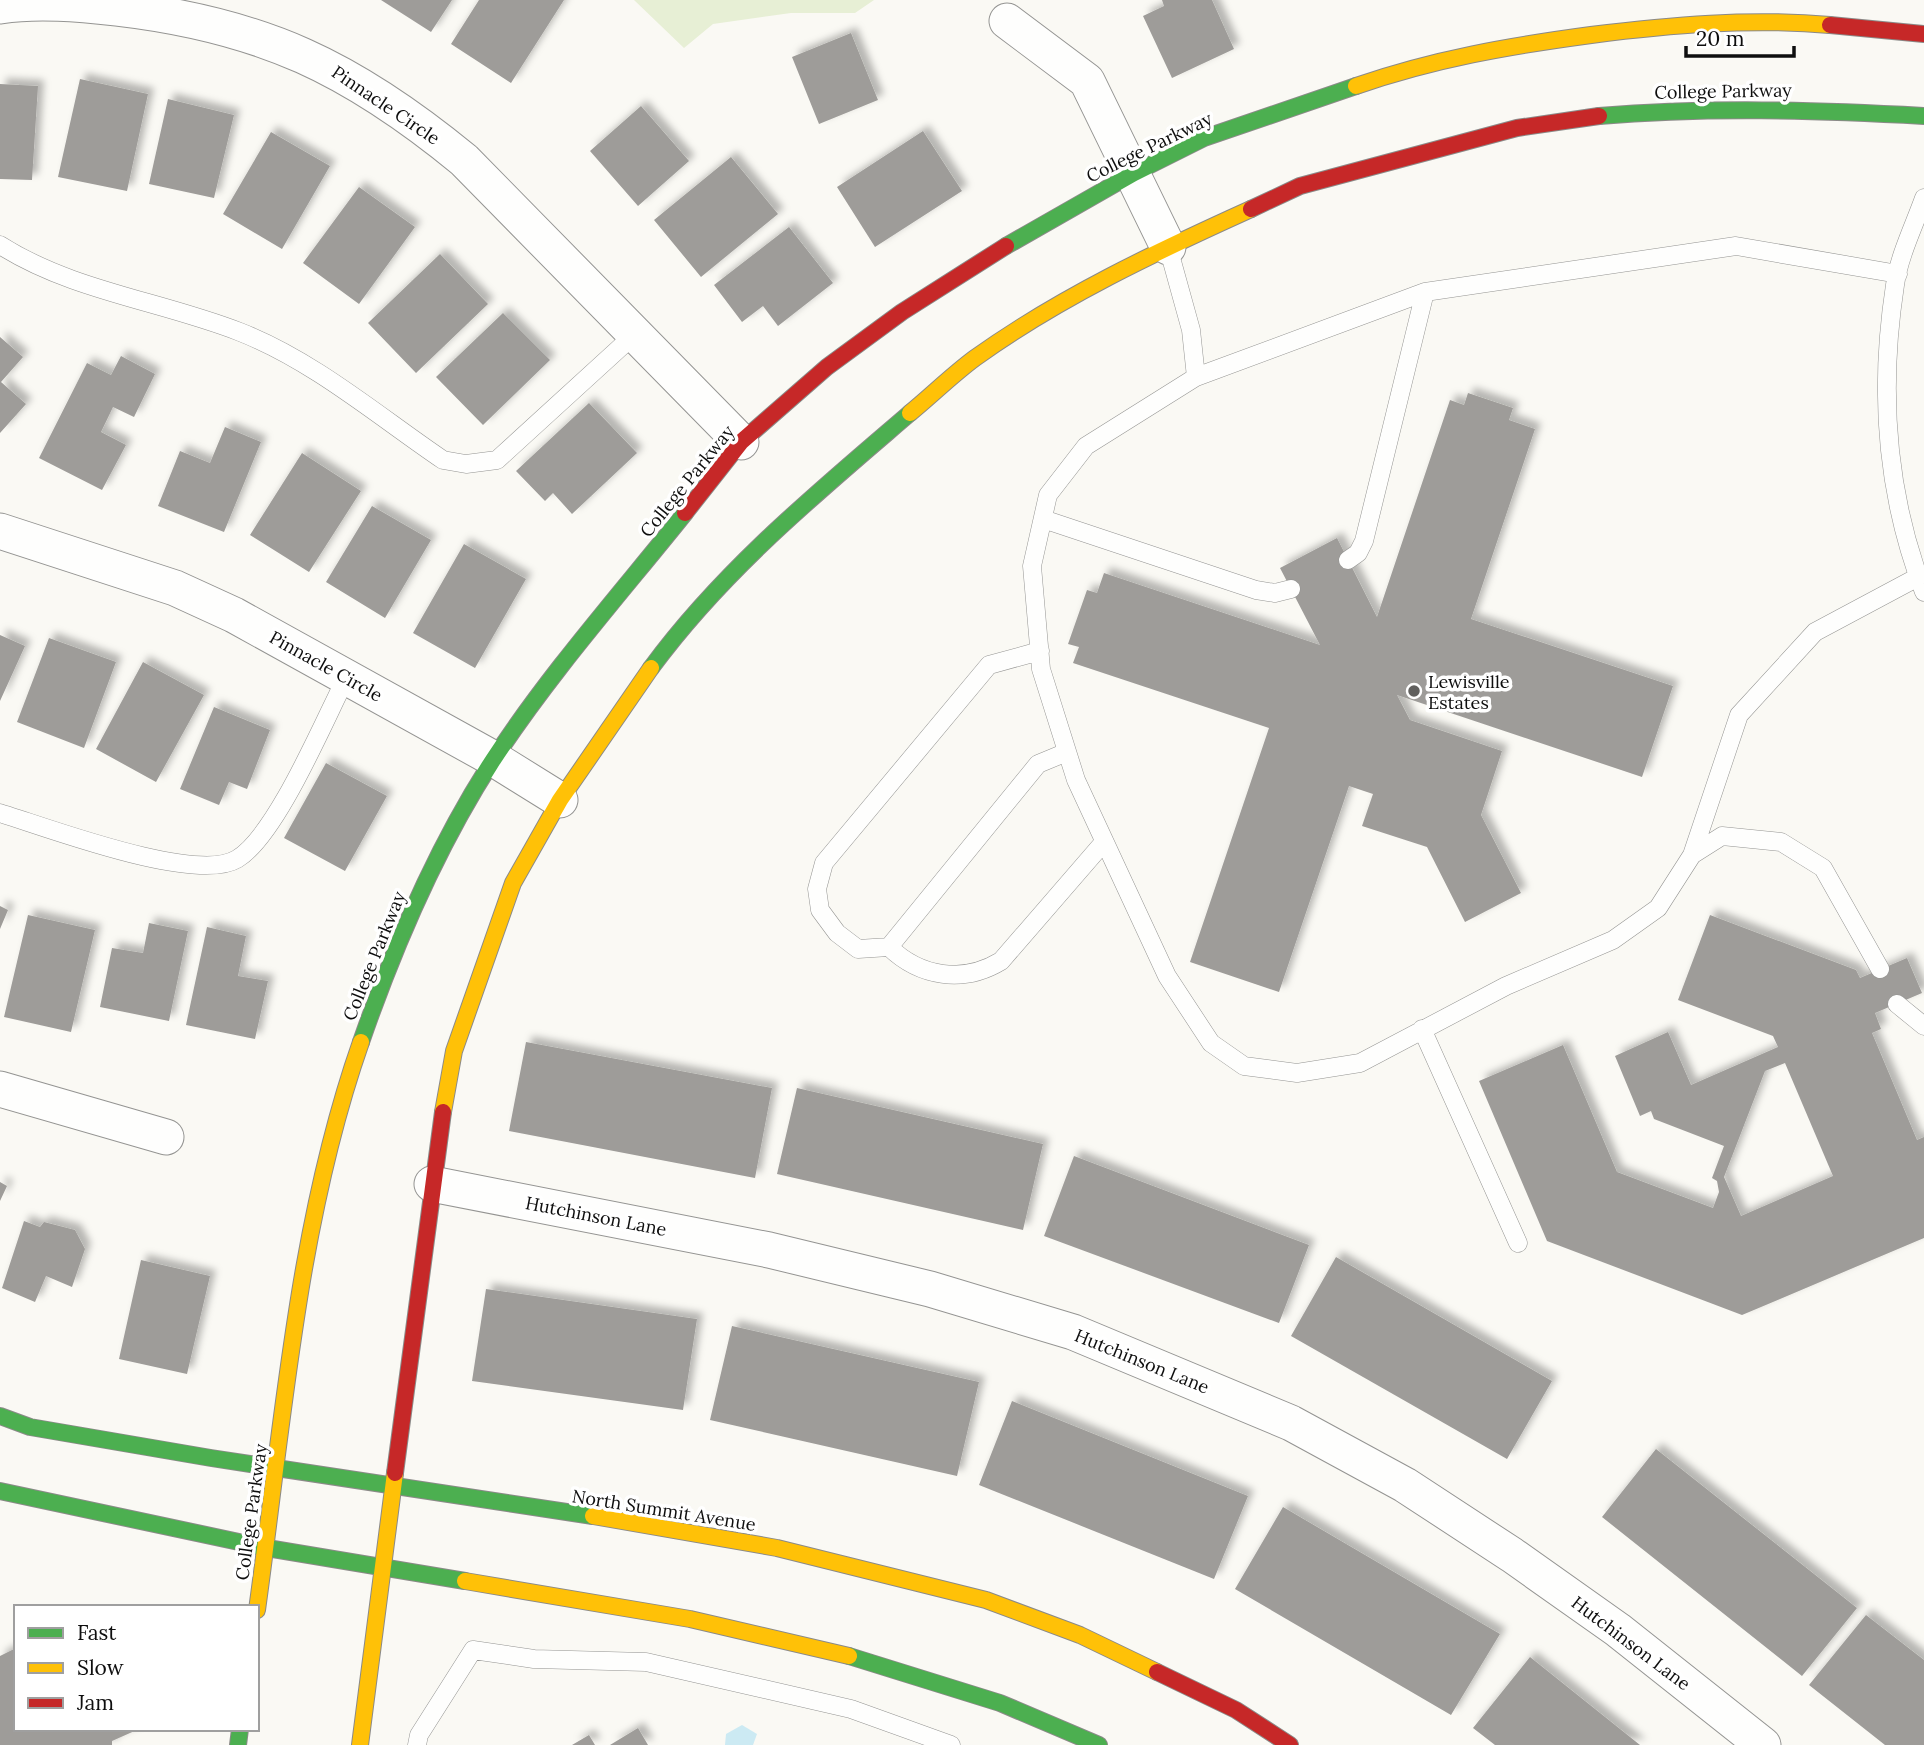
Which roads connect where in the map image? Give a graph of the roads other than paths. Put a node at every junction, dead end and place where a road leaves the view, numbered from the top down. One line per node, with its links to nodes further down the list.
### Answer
1 (0, 6): 11 (street, Pinnacle Circle)
2 (1007, 21): 5 (street)
3 (1924, 34): 5 (street, College Parkway)
4 (1924, 116): 8 (street, College Parkway)
5 (1134, 173): 8 (street); 13 (street, College Parkway)
6 (1924, 198): 9 (lane)
7 (0, 245): 11 (lane)
8 (1168, 247): 12 (lane); 23 (street, College Parkway)
9 (1898, 274): 10 (lane); 17 (lane)
10 (1425, 292): 12 (lane); 16 (lane)
11 (635, 334): 13 (street, Pinnacle Circle)
12 (1196, 377): 14 (lane)
13 (741, 442): 22 (street, College Parkway)
14 (1043, 519): 18 (lane); 19 (lane)
15 (0, 531): 20 (street, Pinnacle Circle)
16 (1348, 560)
17 (1921, 585): 26 (lane)
18 (1291, 589)
19 (1040, 651): 21 (lane); 27 (lane)
20 (346, 678): 22 (street, Pinnacle Circle); 24 (lane)
21 (1067, 752): 25 (lane); 27 (lane)
22 (494, 759): 23 (street, Pinnacle Circle); 37 (street, College Parkway)
23 (560, 800): 34 (street, College Parkway)
24 (0, 813)
25 (1104, 842): 27 (lane); 31 (lane)
26 (1692, 855): 28 (lane); 31 (lane)
27 (889, 947)
28 (1880, 969)
29 (1896, 1004): 30 (lane)
30 (1924, 1026)
31 (1422, 1029): 35 (lane)
32 (0, 1089): 33 (street)
33 (166, 1137)
34 (432, 1184): 38 (street, College Parkway); 48 (street, Hutchinson Lane)
35 (1518, 1243)
36 (0, 1416): 37 (street, North Summit Avenue)
37 (276, 1469): 38 (street, North Summit Avenue); 40 (street, College Parkway)
38 (392, 1488): 41 (street, College Parkway); 47 (street, North Summit Avenue)
39 (0, 1491): 40 (street)
40 (266, 1548): 41 (street); 42 (street, College Parkway)
41 (382, 1566): 43 (street, College Parkway); 46 (street)
42 (258, 1605)
43 (360, 1745)
44 (417, 1745): 45 (lane)
45 (951, 1745)
46 (1098, 1745)
47 (1290, 1745)
48 (1763, 1745)

